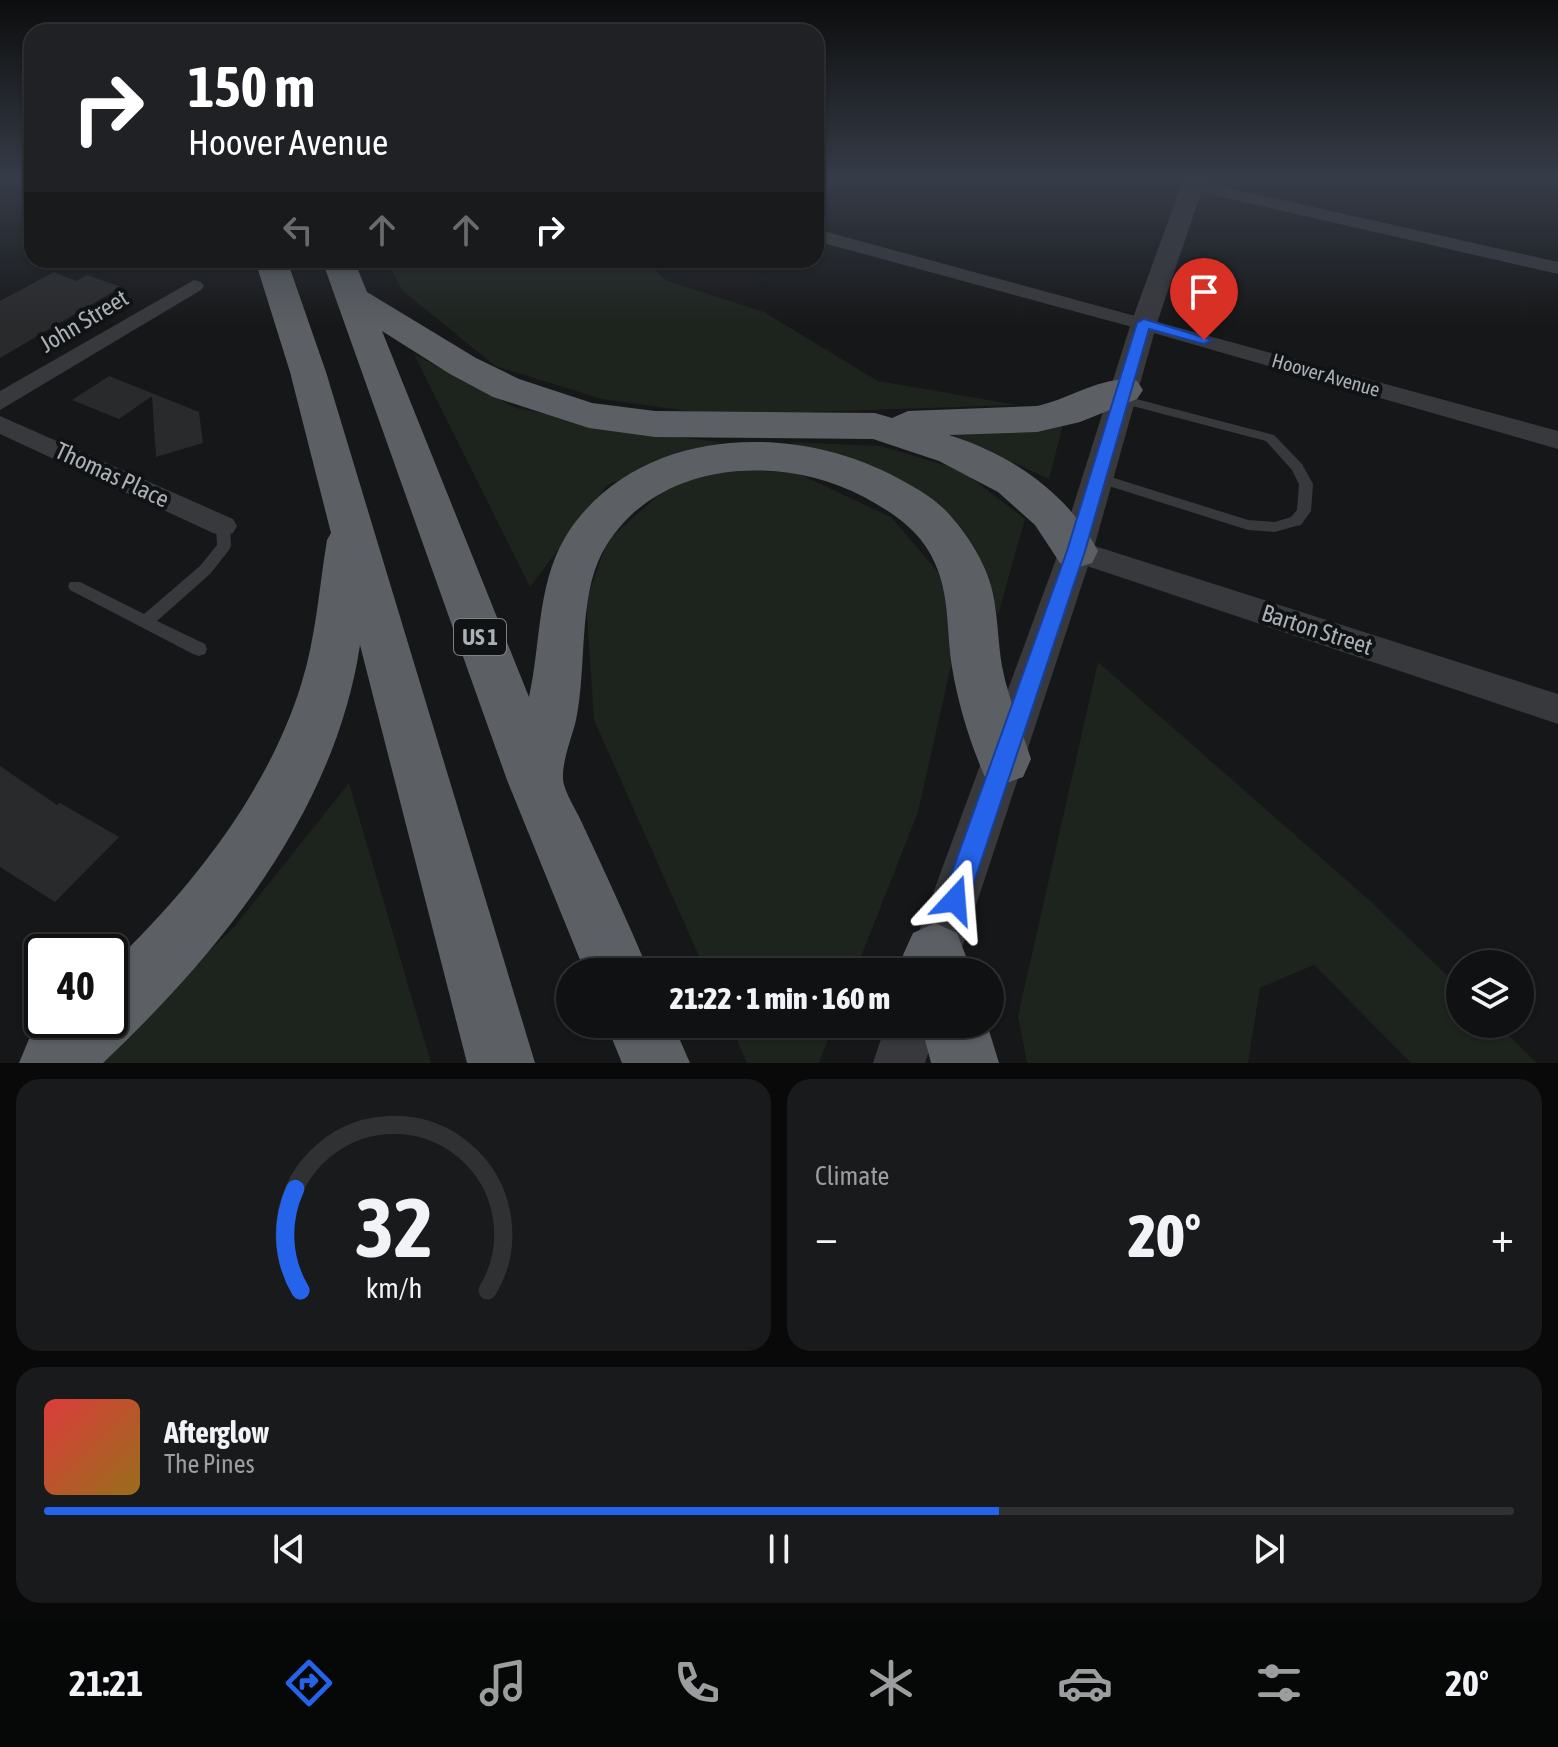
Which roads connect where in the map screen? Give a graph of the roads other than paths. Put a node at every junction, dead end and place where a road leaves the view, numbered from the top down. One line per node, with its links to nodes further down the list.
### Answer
1 (1178, 228): 8 (street)
2 (1389, 228): 5 (street)
3 (824, 237): 8 (street, Hoover Avenue)
4 (274, 268): 16 (highway)
5 (1558, 268)
6 (345, 279): 12 (highway); 23 (highway, US 1)
7 (194, 286): 10 (street, John Street)
8 (1144, 323): 9 (street); 13 (street, Hoover Avenue)
9 (1123, 394): 12 (highway); 14 (street); 14 (lane)
10 (0, 402)
11 (0, 424): 15 (street, Thomas Place)
12 (875, 426): 17 (highway)
13 (1558, 440)
14 (1098, 478): 17 (street)
15 (223, 526): 19 (lane)
16 (351, 526): 26 (highway); 32 (highway)
17 (1076, 551): 21 (street, Barton Street); 22 (street)
18 (75, 586): 19 (lane)
19 (145, 622): 20 (lane)
20 (199, 649)
21 (1558, 709)
22 (1004, 759): 23 (highway); 25 (street)
23 (535, 780): 24 (highway, US 1)
24 (611, 958)
25 (938, 958)
26 (128, 994)
27 (80, 1038): 31 (highway)
28 (645, 1038): 33 (highway)
29 (907, 1038): 34 (street)
30 (958, 1038): 35 (highway)
31 (53, 1063)
32 (501, 1063)
33 (656, 1063)
34 (899, 1063)
35 (965, 1063)

